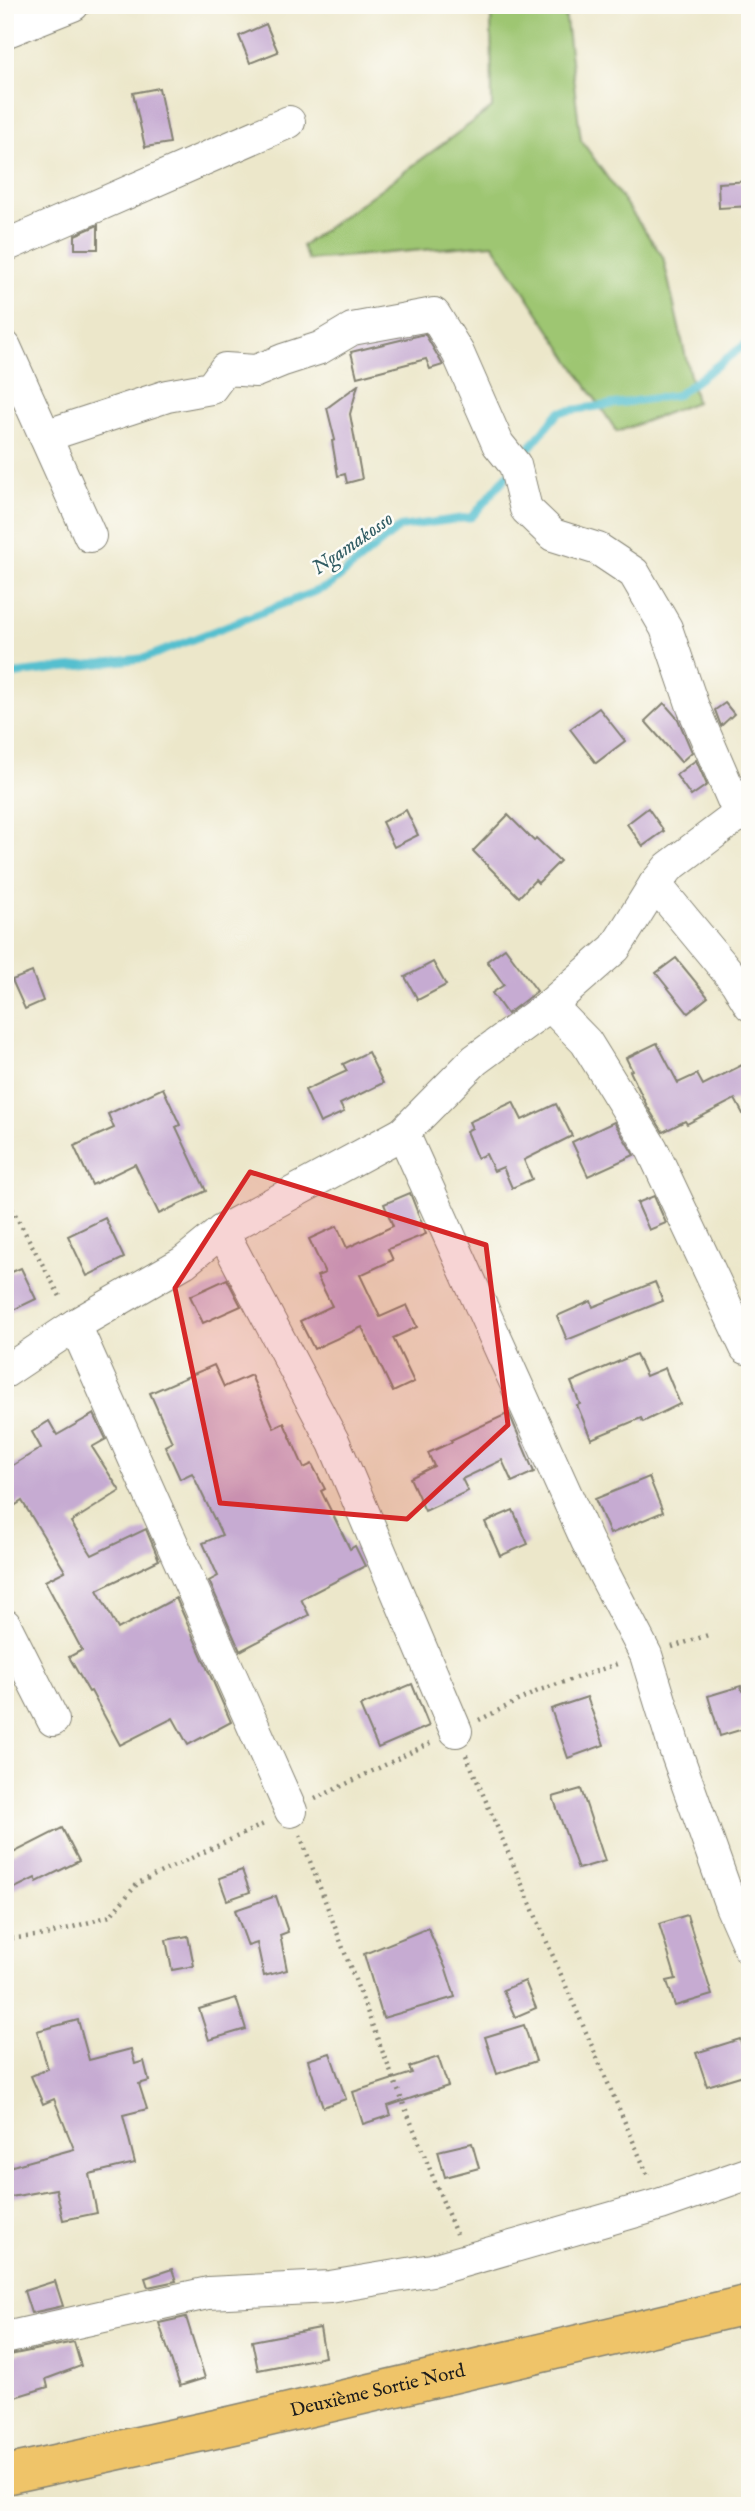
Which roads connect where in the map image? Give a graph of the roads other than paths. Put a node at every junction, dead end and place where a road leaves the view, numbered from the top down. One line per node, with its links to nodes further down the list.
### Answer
1 (72, 5): 2 (street)
2 (5, 32)
3 (289, 122): 4 (street)
4 (5, 246)
5 (5, 347): 6 (street)
6 (45, 436): 7 (street); 8 (street)
7 (90, 536)
8 (745, 811): 9 (street)
9 (655, 884): 10 (street); 11 (street)
10 (550, 1004): 12 (street); 15 (street)
11 (750, 1005)
12 (403, 1133): 13 (street); 21 (street)
13 (222, 1231): 14 (street); 19 (street)
14 (75, 1325): 16 (street); 20 (street)
15 (746, 1348)
16 (5, 1372)
17 (5, 1625): 18 (street)
18 (53, 1720)
19 (456, 1731)
20 (291, 1811)
21 (750, 1949)
22 (750, 2173): 24 (street)
23 (750, 2304): 25 (main road, Deuxième Sortie Nord)
24 (5, 2338)
25 (5, 2475)

